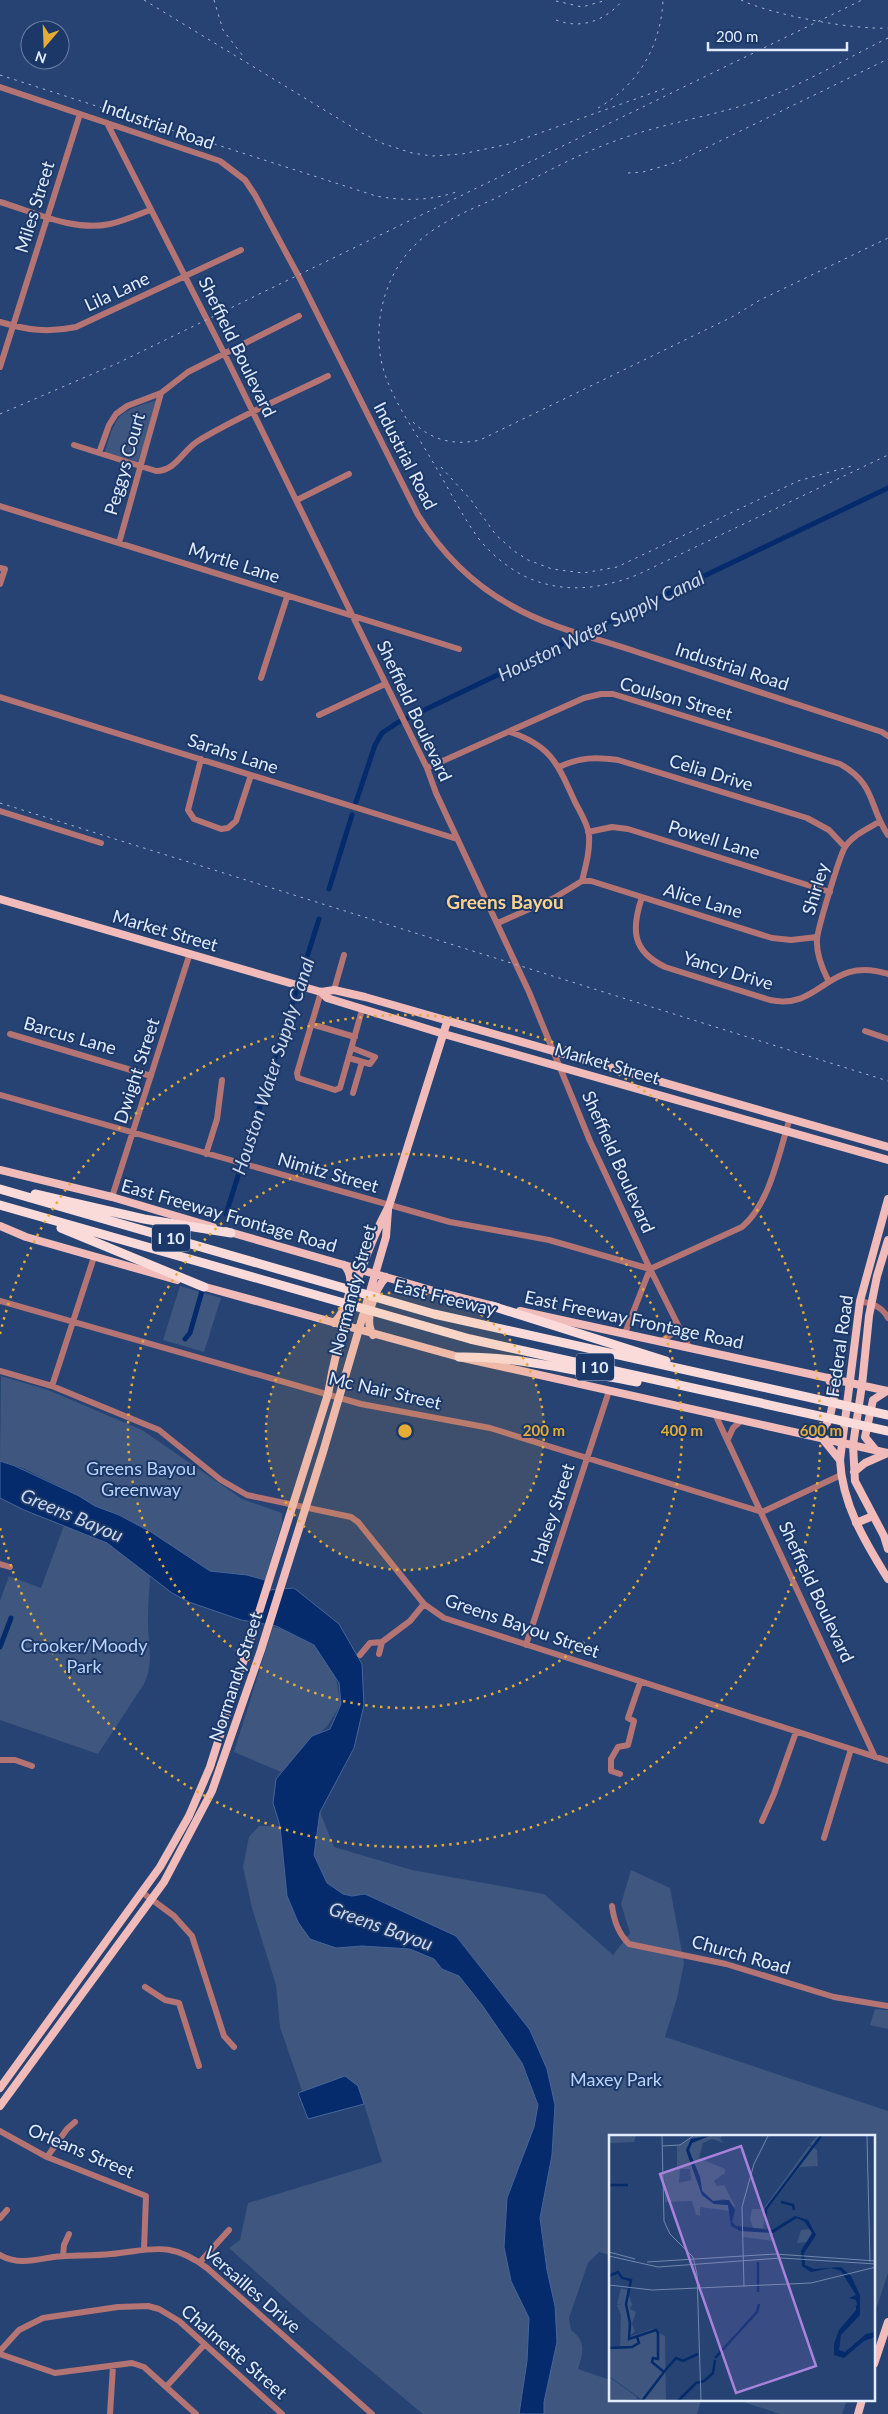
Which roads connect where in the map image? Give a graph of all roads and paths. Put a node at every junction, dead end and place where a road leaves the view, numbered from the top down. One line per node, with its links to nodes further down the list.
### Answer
1 (0, 87): 2 (street, Industrial Road)
2 (80, 114): 3 (street, Industrial Road); 6 (street, Miles Street)
3 (107, 123): 5 (street, Sheffield Boulevard); 33 (street, Industrial Road)
4 (0, 202): 6 (street)
5 (150, 210): 6 (street); 8 (street, Sheffield Boulevard)
6 (47, 216): 11 (street, Miles Street)
7 (242, 250): 8 (street, Lila Lane)
8 (186, 276): 11 (street, Lila Lane); 12 (street, Sheffield Boulevard)
9 (299, 316): 12 (street)
10 (0, 322): 11 (street, Lila Lane)
11 (14, 326): 13 (street, Miles Street)
12 (225, 355): 15 (street); 16 (street, Sheffield Boulevard)
13 (0, 367)
14 (328, 376): 16 (street)
15 (161, 393): 18 (street); 19 (street, Peggys Court)
16 (252, 413): 19 (street); 21 (street, Sheffield Boulevard)
17 (74, 445): 18 (street)
18 (99, 452): 19 (street)
19 (140, 466): 23 (street, Peggys Court)
20 (349, 474): 21 (street)
21 (297, 500): 27 (street, Sheffield Boulevard)
22 (0, 506): 23 (street, Myrtle Lane)
23 (119, 543): 26 (street, Myrtle Lane)
24 (0, 568): 25 (street)
25 (0, 584)
26 (288, 596): 27 (street, Myrtle Lane); 29 (street)
27 (353, 617): 28 (street, Myrtle Lane); 30 (street, Sheffield Boulevard)
28 (459, 649)
29 (261, 678)
30 (385, 684): 32 (street); 38 (street, Sheffield Boulevard)
31 (0, 696): 36 (street, Sarahs Lane)
32 (319, 715)
33 (885, 731): 35 (street, Industrial Road)
34 (510, 732): 37 (street); 38 (street, Coulson Street); 41 (street, Coulson Street)
35 (888, 736)
36 (201, 759): 39 (street, Sarahs Lane); 39 (street)
37 (559, 767): 42 (street); 46 (street, Celia Drive)
38 (427, 768): 44 (street, Sheffield Boulevard)
39 (251, 776): 44 (street, Sarahs Lane)
40 (0, 811): 45 (street)
41 (880, 822): 43 (street, Coulson Street); 46 (street, Shirley)
42 (588, 832): 47 (street); 48 (street, Powell Lane)
43 (888, 835)
44 (457, 839): 51 (street, Sheffield Boulevard)
45 (101, 842)
46 (845, 847): 48 (street, Shirley)
47 (582, 881): 49 (street, Alice Lane); 51 (street)
48 (830, 892): 52 (street, Shirley)
49 (642, 897): 52 (street, Alice Lane); 56 (street, Yancy Drive)
50 (0, 899): 53 (main road, Market Street)
51 (498, 923): 68 (street, Sheffield Boulevard)
52 (817, 937): 56 (street, Shirley)
53 (190, 953): 58 (main road, Market Street); 72 (street, Dwight Street)
54 (344, 955): 57 (street)
55 (888, 974): 56 (street, Yancy Drive)
56 (828, 980)
57 (334, 990): 58 (main road, Market Street); 60 (main road, Market Street)
58 (321, 992): 59 (main road, Market Street); 61 (street)
59 (362, 1010): 64 (main road, Market Street); 65 (street)
60 (447, 1022): 64 (main road, Normandy Street); 68 (main road, Market Street)
61 (311, 1024): 65 (street); 69 (street)
62 (865, 1031): 66 (street)
63 (10, 1034): 72 (street, Barcus Lane)
64 (444, 1034): 71 (main road, Market Street); 89 (main road, Normandy Street)
65 (355, 1037): 67 (street)
66 (888, 1039)
67 (352, 1048): 69 (street); 70 (street)
68 (553, 1051): 71 (street, Sheffield Boulevard); 76 (main road, Market Street)
69 (349, 1058): 70 (street)
70 (362, 1062): 74 (street)
71 (559, 1066): 77 (main road, Market Street); 97 (street, Sheffield Boulevard)
72 (150, 1076): 78 (street, Dwight Street)
73 (222, 1080): 80 (street)
74 (353, 1093)
75 (0, 1095): 78 (street, Nimitz Street)
76 (790, 1118): 77 (street); 79 (main road, Market Street)
77 (786, 1132): 81 (main road, Market Street); 97 (street)
78 (132, 1133): 80 (street, Nimitz Street); 86 (street, Dwight Street)
79 (888, 1147)
80 (206, 1154): 89 (street, Nimitz Street)
81 (888, 1160)
82 (0, 1165): 84 (main road)
83 (0, 1170): 84 (main road, East Freeway Frontage Road)
84 (56, 1182): 86 (main road, East Freeway Frontage Road)
85 (0, 1189): 92 (highway); 117 (highway, East Freeway / I 10)
86 (112, 1197): 92 (main road, East Freeway Frontage Road)
87 (888, 1199): 102 (main road, Federal Road)
88 (0, 1205): 90 (highway, East Freeway / I 10)
89 (389, 1206): 96 (main road, Normandy Street); 97 (street, Nimitz Street); 98 (main road, Normandy Street)
90 (29, 1214): 100 (highway); 126 (highway, East Freeway / I 10)
91 (0, 1228): 94 (main road)
92 (231, 1232): 95 (main road, East Freeway Frontage Road)
93 (888, 1240): 103 (main road, Federal Road)
94 (94, 1257): 100 (main road); 107 (street)
95 (344, 1265): 96 (main road, East Freeway Frontage Road); 108 (main road)
96 (362, 1270): 98 (main road, East Freeway Frontage Road); 109 (main road, Normandy Street)
97 (650, 1270): 106 (street, Sheffield Boulevard); 111 (street)
98 (375, 1274): 99 (main road, East Freeway Frontage Road); 110 (main road, Normandy Street)
99 (386, 1277): 104 (main road, East Freeway Frontage Road); 112 (main road)
100 (204, 1287): 108 (main road)
101 (0, 1301): 107 (street, Mc Nair Street)
102 (860, 1301): 103 (street); 119 (main road, Federal Road)
103 (871, 1304): 105 (street); 120 (main road, Federal Road)
104 (492, 1306): 111 (main road, East Freeway Frontage Road); 117 (highway)
105 (888, 1318)
106 (675, 1320): 113 (street); 114 (street, Sheffield Boulevard)
107 (74, 1321): 121 (street); 124 (street, Mc Nair Street)
108 (334, 1323): 109 (main road)
109 (345, 1326): 110 (main road); 124 (main road, Normandy Street)
110 (358, 1330): 112 (main road); 125 (main road, Normandy Street)
111 (625, 1333): 113 (main road, East Freeway Frontage Road)
112 (373, 1335): 115 (main road)
113 (662, 1341): 114 (main road, East Freeway Frontage Road)
114 (690, 1347): 118 (main road, East Freeway Frontage Road)
115 (459, 1357): 122 (main road); 126 (highway)
116 (0, 1371): 121 (street, Greens Bayou Street)
117 (718, 1378): 128 (highway, East Freeway / I 10)
118 (828, 1378): 119 (main road, East Freeway Frontage Road); 131 (main road)
119 (850, 1383): 120 (main road, East Freeway Frontage Road); 134 (main road, Federal Road)
120 (862, 1385): 123 (main road, East Freeway Frontage Road); 135 (main road, Federal Road)
121 (52, 1386): 145 (street, Greens Bayou Street)
122 (609, 1391): 127 (main road); 138 (street, Halsey Street)
123 (888, 1391): 136 (main road)
124 (328, 1394): 125 (street, Mc Nair Street); 145 (main road, Normandy Street)
125 (339, 1397): 138 (street, Mc Nair Street); 146 (main road, Normandy Street)
126 (742, 1400): 130 (highway, East Freeway / I 10)
127 (715, 1414): 129 (main road); 133 (street, Sheffield Boulevard)
128 (888, 1415)
129 (742, 1420): 131 (main road); 133 (street)
130 (888, 1431)
131 (811, 1435): 132 (main road)
132 (822, 1438): 134 (main road); 139 (main road)
133 (728, 1439): 147 (street, Sheffield Boulevard)
134 (841, 1442): 135 (main road); 139 (main road, Federal Road)
135 (853, 1445): 136 (main road); 140 (main road, Federal Road)
136 (877, 1450): 137 (main road)
137 (888, 1453): 140 (main road)
138 (587, 1458): 147 (street, Mc Nair Street); 157 (street, Halsey Street)
139 (840, 1460): 141 (main road, Federal Road)
140 (854, 1472): 143 (main road, Federal Road)
141 (841, 1475): 142 (street); 143 (main road); 144 (main road, Federal Road)
142 (828, 1481): 144 (street); 147 (street)
143 (855, 1481): 148 (main road, Federal Road)
144 (843, 1487): 149 (main road, Federal Road)
145 (293, 1507): 146 (street, Greens Bayou Street); 170 (main road, Normandy Street)
146 (305, 1508): 155 (street, Greens Bayou Street); 171 (main road, Normandy Street)
147 (762, 1512): 163 (street, Sheffield Boulevard)
148 (873, 1516): 149 (main road); 150 (main road, Federal Road)
149 (856, 1523): 153 (main road, Federal Road)
150 (888, 1549)
151 (0, 1564): 152 (street)
152 (10, 1567)
153 (885, 1567): 154 (main road, Federal Road)
154 (888, 1579)
155 (424, 1604): 156 (street); 157 (street, Greens Bayou Street)
156 (382, 1642): 158 (street); 159 (street)
157 (526, 1645): 160 (street, Greens Bayou Street)
158 (360, 1654)
159 (379, 1654)
160 (640, 1683): 161 (street, Greens Bayou Street); 167 (street)
161 (796, 1732): 162 (street, Greens Bayou Street); 168 (street)
162 (851, 1749): 163 (street, Greens Bayou Street); 169 (street)
163 (875, 1757): 165 (street, Greens Bayou Street)
164 (0, 1760): 166 (street)
165 (888, 1761)
166 (32, 1766)
167 (620, 1774)
168 (762, 1821)
169 (824, 1838)
170 (143, 1892): 171 (street); 173 (main road, Normandy Street)
171 (151, 1900): 174 (main road, Normandy Street); 179 (street)
172 (612, 1906): 176 (street, Church Road)
173 (97, 1955): 174 (main road); 177 (main road, Normandy Street)
174 (106, 1961): 178 (main road, Normandy Street)
175 (145, 1987): 180 (street)
176 (888, 2006)
177 (55, 2013): 178 (main road); 181 (main road, Normandy Street)
178 (63, 2020): 182 (main road, Normandy Street)
179 (234, 2046)
180 (199, 2066)
181 (0, 2088)
182 (0, 2106)
183 (76, 2122): 185 (street)
184 (0, 2131): 185 (street, Orleans Street)
185 (47, 2157): 190 (street, Orleans Street)
186 (7, 2210): 187 (street)
187 (0, 2218)
188 (228, 2230): 193 (street)
189 (69, 2234): 191 (street)
190 (144, 2249): 191 (street, Versailles Drive); 193 (street, Versailles Drive)
191 (63, 2256): 192 (street, Versailles Drive)
192 (1, 2258)
193 (200, 2262): 203 (street, Versailles Drive)
194 (888, 2322): 197 (main road)
195 (204, 2345): 196 (street, Chalmette Street); 199 (street); 202 (street, Chalmette Street)
196 (0, 2352): 198 (street)
197 (876, 2358)
198 (113, 2366): 199 (street); 201 (street)
199 (166, 2387): 200 (street)
200 (194, 2413)
201 (110, 2414)
202 (282, 2414)
203 (372, 2414)

